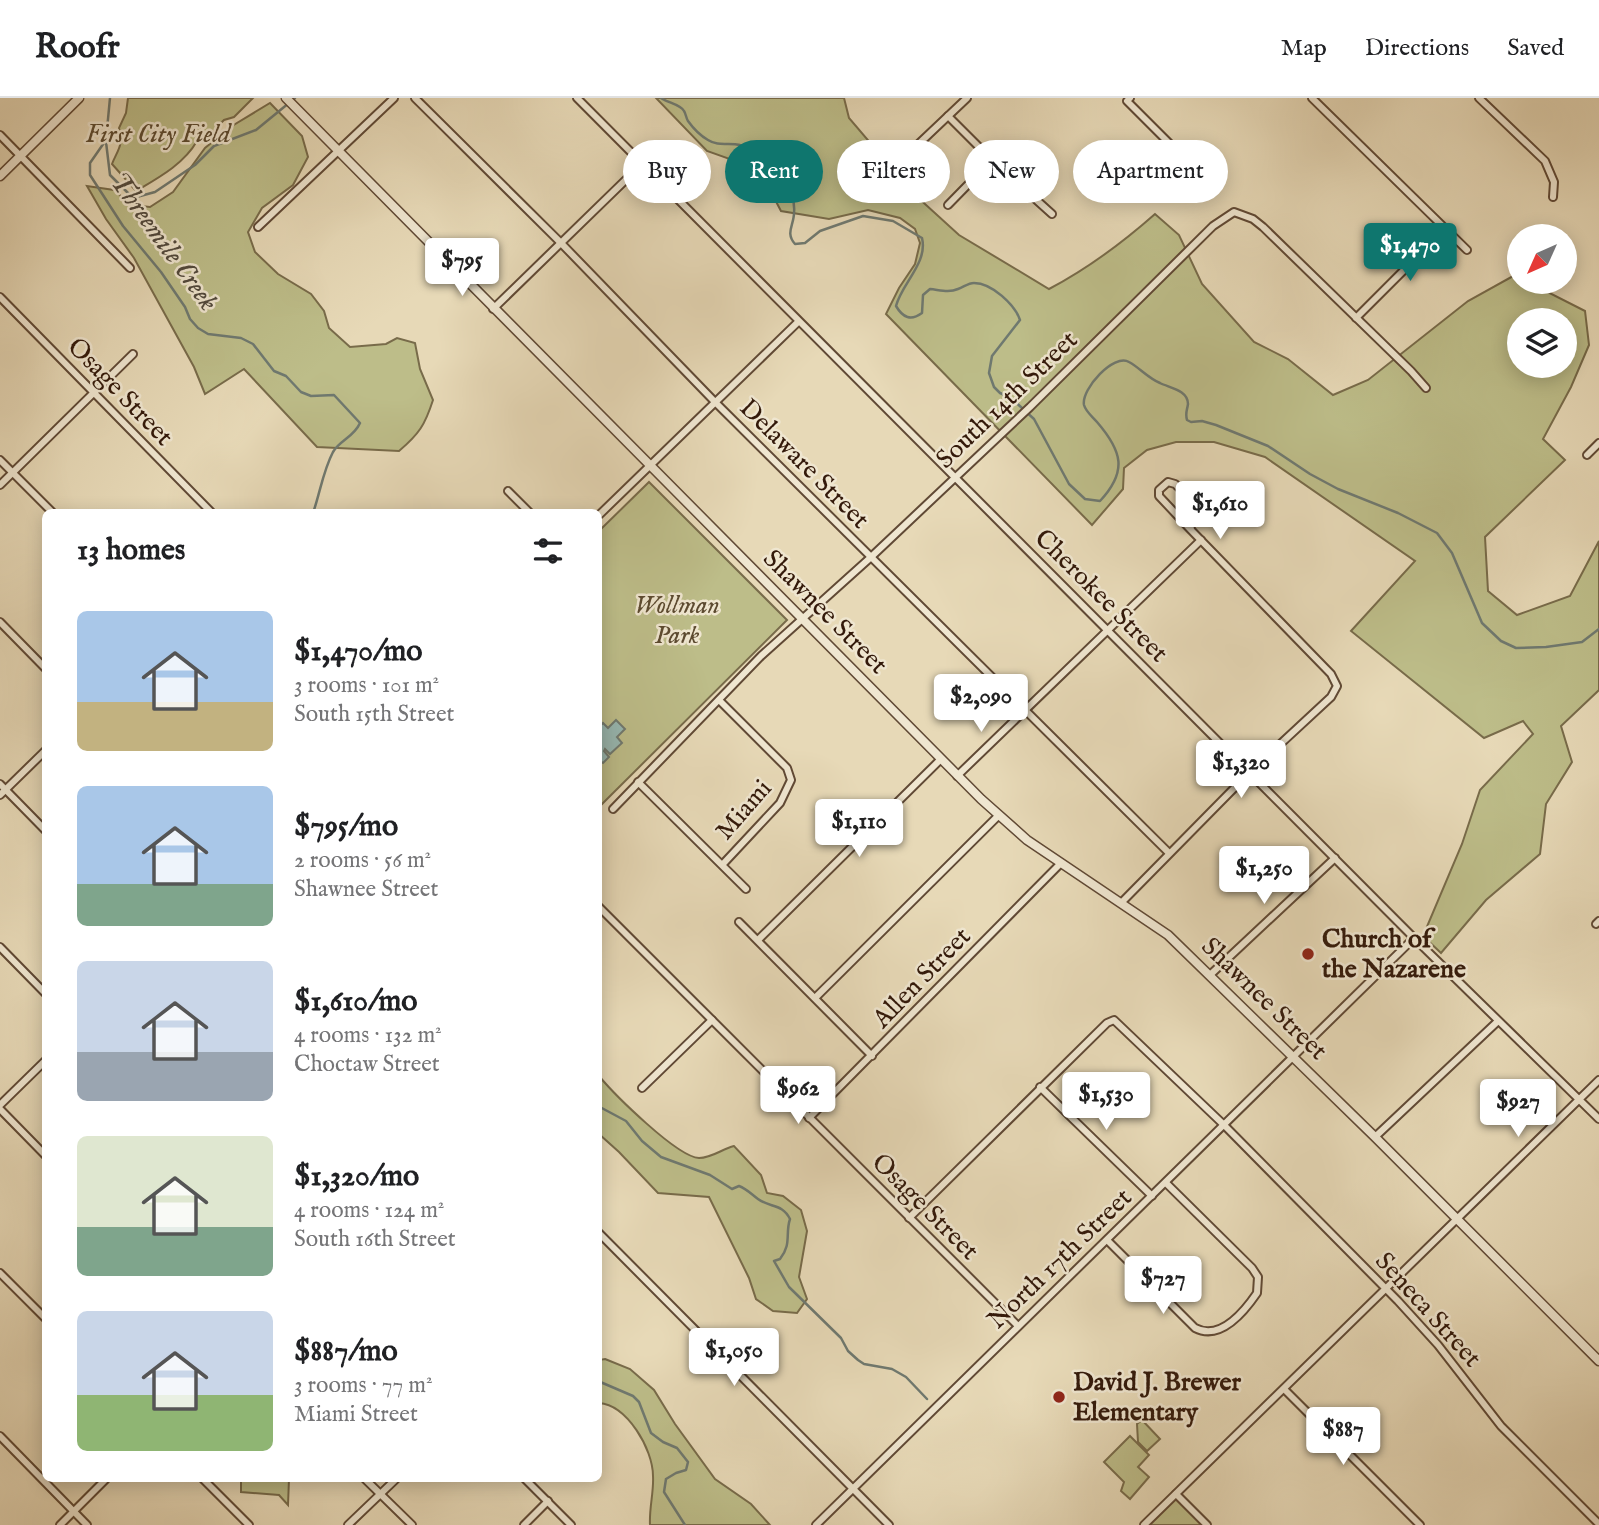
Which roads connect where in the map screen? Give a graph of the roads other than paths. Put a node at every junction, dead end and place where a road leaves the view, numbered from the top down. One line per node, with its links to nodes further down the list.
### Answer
1 (79, 98): 17 (street)
2 (286, 98): 16 (street, Shawnee Street)
3 (394, 98): 16 (street)
4 (415, 98): 28 (street, Delaware Street)
5 (577, 98): 15 (street, Cherokee Street)
6 (967, 98): 10 (street)
7 (1312, 98): 27 (street)
8 (1479, 98): 21 (street)
9 (1129, 100): 14 (street)
10 (948, 116): 12 (street); 13 (street)
11 (0, 135): 17 (street)
12 (923, 140)
13 (972, 140)
14 (1167, 140)
15 (623, 145)
16 (338, 152): 26 (street); 32 (street, Shawnee Street)
17 (21, 156): 18 (street); 30 (street)
18 (0, 176)
19 (623, 182): 28 (street)
20 (964, 188): 24 (street)
21 (1553, 197)
22 (681, 203): 34 (street, Cherokee Street)
23 (1040, 203): 25 (street)
24 (947, 205)
25 (1052, 214)
26 (258, 227)
27 (1444, 230): 29 (street); 33 (street)
28 (560, 242): 32 (street); 38 (street, Delaware Street)
29 (1467, 250)
30 (130, 268)
31 (0, 297): 37 (street, Osage Street)
32 (493, 309): 42 (street, Shawnee Street)
33 (1356, 318): 36 (street); 44 (street, South 14th Street)
34 (798, 322): 38 (street); 44 (street, Cherokee Street)
35 (133, 354): 37 (street)
36 (1426, 388)
37 (94, 393): 43 (street); 48 (street, Osage Street)
38 (715, 402): 42 (street); 53 (street, Delaware Street)
39 (1599, 443): 40 (street)
40 (1587, 455)
41 (0, 460): 43 (street)
42 (649, 466): 50 (street); 54 (street, Shawnee Street)
43 (13, 473): 45 (street); 47 (street)
44 (954, 478): 53 (street, South 14th Street); 56 (street, Cherokee Street)
45 (0, 485)
46 (508, 491): 49 (street)
47 (49, 509)
48 (208, 509)
49 (526, 509)
50 (602, 512)
51 (1191, 530): 51 (street); 52 (street)
52 (1201, 540): 56 (street); 62 (street)
53 (870, 558): 54 (street, South 14th Street); 59 (street, Delaware Street)
54 (803, 621): 58 (street, South 14th Street); 61 (street, Shawnee Street)
55 (0, 622): 57 (street)
56 (1109, 630): 59 (street); 62 (street, Cherokee Street)
57 (42, 665)
58 (719, 700): 64 (street, South 14th Street); 72 (street, Miami)
59 (1024, 711): 63 (street); 69 (street, Delaware Street)
60 (42, 754): 65 (street)
61 (941, 759): 63 (street, Shawnee Street); 78 (street)
62 (1249, 773): 69 (street); 70 (street, Cherokee Street)
63 (957, 776): 67 (street, Shawnee Street)
64 (638, 782): 66 (street, South 14th Street); 72 (street)
65 (2, 789): 68 (street)
66 (613, 809)
67 (999, 816): 71 (street, Shawnee Street); 82 (street)
68 (42, 827)
69 (1169, 853): 74 (street)
70 (1335, 858): 77 (street, Cherokee Street); 80 (street)
71 (1061, 863): 74 (street, Shawnee Street); 85 (street, Allen Street)
72 (723, 864): 73 (street)
73 (746, 889)
74 (1122, 902): 80 (street, Shawnee Street)
75 (602, 910): 83 (street, Osage Street)
76 (738, 922): 78 (street)
77 (1414, 938): 84 (street, Cherokee Street); 86 (street, North 17th Street)
78 (758, 940): 82 (street)
79 (0, 947): 81 (street)
80 (1210, 975): 86 (street, Shawnee Street)
81 (42, 990)
82 (815, 998): 85 (street)
83 (712, 1020): 90 (street); 93 (street, Osage Street)
84 (1497, 1021): 91 (street, Cherokee Street); 96 (street)
85 (872, 1056): 93 (street, Allen Street)
86 (1292, 1056): 95 (street, North 17th Street); 96 (street, Shawnee Street)
87 (42, 1064): 92 (street)
88 (1599, 1080): 91 (street)
89 (1040, 1087): 95 (street, Seneca Street); 99 (street); 100 (street)
90 (642, 1088)
91 (1579, 1099): 94 (street, Cherokee Street); 101 (street)
92 (0, 1107): 97 (street)
93 (809, 1118): 100 (street, Osage Street)
94 (1599, 1119)
95 (1224, 1125): 98 (street, North 17th Street); 105 (street, Seneca Street)
96 (1375, 1137): 101 (street, Shawnee Street)
97 (42, 1152)
98 (1166, 1183): 99 (street, North 17th Street); 103 (street)
99 (1152, 1196): 103 (street, North 17th Street)
100 (909, 1218): 107 (street, Osage Street)
101 (1457, 1219): 105 (street); 108 (street, Shawnee Street)
102 (602, 1236): 118 (street)
103 (1107, 1240): 107 (street, North 17th Street)
104 (0, 1273): 106 (street)
105 (1386, 1288): 109 (street); 123 (street, Seneca Street)
106 (42, 1315)
107 (1018, 1326): 118 (street, North 17th Street)
108 (1599, 1361)
109 (1284, 1390): 119 (street); 135 (street)
110 (0, 1436): 111 (street)
111 (42, 1479)
112 (45, 1482): 122 (street)
113 (104, 1482): 122 (street)
114 (206, 1482): 126 (street)
115 (368, 1482): 120 (street)
116 (394, 1482): 120 (street)
117 (528, 1482): 121 (street)
118 (854, 1489): 131 (street, North 17th Street); 132 (street)
119 (1176, 1493): 133 (street); 134 (street)
120 (381, 1494): 127 (street); 128 (street)
121 (548, 1501): 129 (street); 130 (street)
122 (74, 1511): 124 (street); 125 (street)
123 (1599, 1524)
124 (60, 1525)
125 (87, 1525)
126 (250, 1525)
127 (348, 1525)
128 (412, 1525)
129 (524, 1525)
130 (571, 1525)
131 (816, 1525)
132 (889, 1525)
133 (1144, 1525)
134 (1207, 1525)
135 (1420, 1525)

